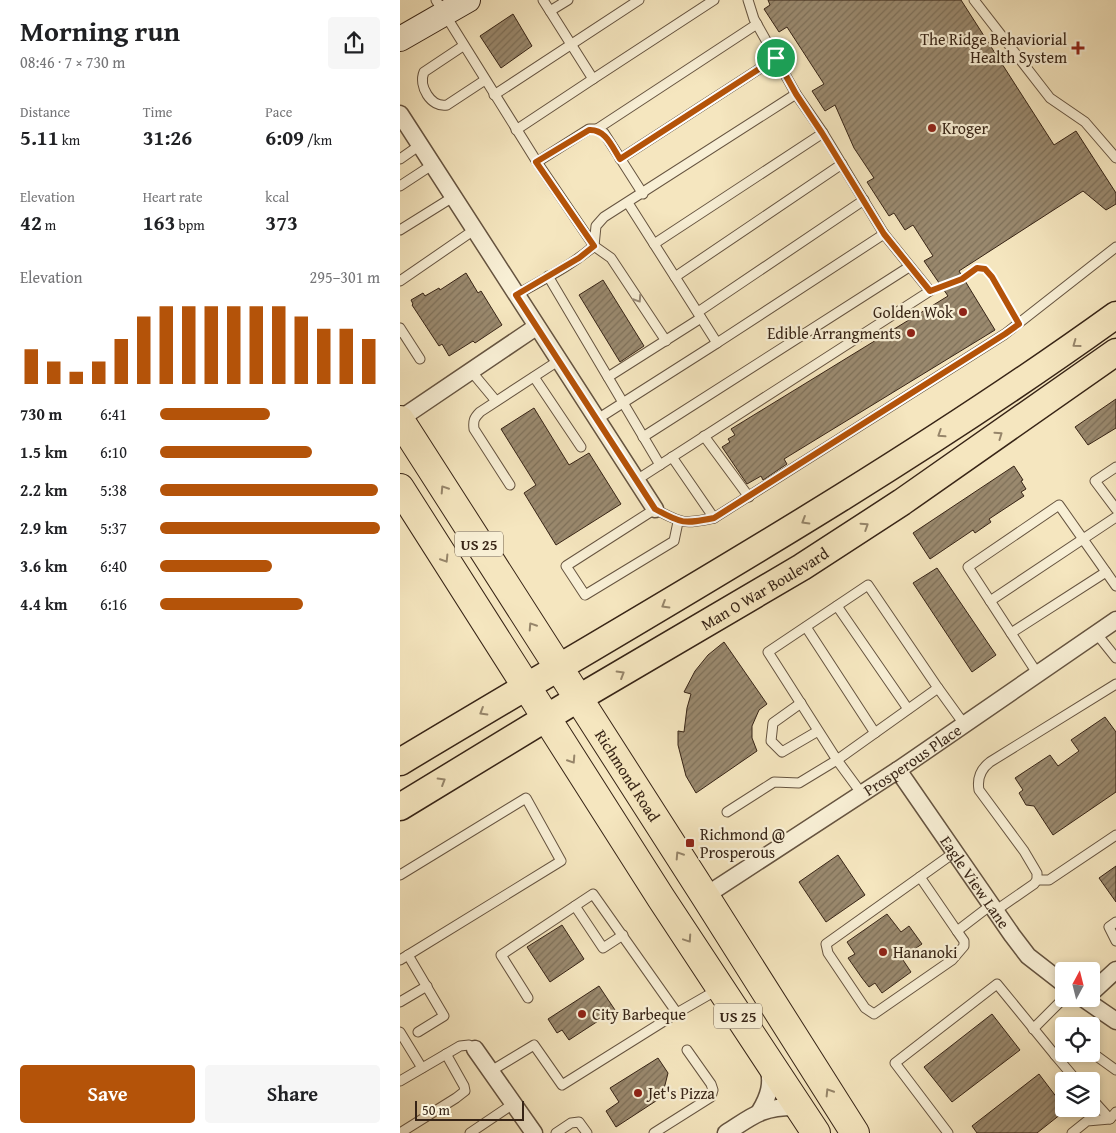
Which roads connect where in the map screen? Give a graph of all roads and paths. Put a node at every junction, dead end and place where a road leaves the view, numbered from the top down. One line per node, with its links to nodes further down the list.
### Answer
1 (468, 0): 8 (street)
2 (543, 0): 9 (lane)
3 (568, 0): 9 (lane)
4 (639, 0): 12 (lane)
5 (714, 0): 15 (lane)
6 (974, 0): 24 (lane)
7 (750, 1): 10 (lane)
8 (440, 7): 11 (street); 13 (lane)
9 (550, 12): 12 (lane)
10 (757, 24): 14 (lane); 20 (lane)
11 (400, 39)
12 (571, 44): 15 (lane); 18 (lane)
13 (463, 46): 16 (lane); 16 (lane)
14 (776, 58): 17 (lane); 26 (lane)
15 (593, 79): 21 (lane)
16 (485, 80): 18 (lane)
17 (796, 94): 22 (lane); 31 (lane)
18 (494, 95): 21 (lane)
19 (400, 114): 23 (street)
20 (597, 129): 26 (lane); 27 (lane)
21 (516, 130): 27 (lane)
22 (822, 133): 29 (lane); 38 (lane)
23 (420, 145): 25 (lane); 28 (street)
24 (1116, 158)
25 (400, 159)
26 (620, 159): 31 (lane)
27 (536, 162): 39 (lane)
28 (432, 164): 30 (lane); 32 (street)
29 (842, 164): 33 (lane); 43 (lane)
30 (400, 186)
31 (643, 194): 34 (lane)
32 (453, 197): 35 (lane); 36 (street)
33 (864, 200): 37 (lane); 47 (lane)
34 (628, 203): 38 (lane); 39 (lane)
35 (400, 230)
36 (474, 230): 44 (lane); 46 (street)
37 (884, 234): 41 (lane); 53 (lane)
38 (654, 244): 43 (lane)
39 (594, 246): 42 (lane); 52 (lane, one-way to 52)
40 (1116, 248): 49 (lane)
41 (909, 267): 45 (lane); 65 (lane)
42 (548, 276): 46 (lane); 59 (lane)
43 (675, 277): 47 (lane)
44 (400, 281)
45 (930, 291): 49 (path); 64 (lane)
46 (516, 295): 50 (street)
47 (700, 315): 52 (lane); 53 (lane)
48 (1116, 315): 89 (main road, one-way to 89)
49 (1019, 324): 73 (lane)
50 (536, 327): 56 (street); 57 (street)
51 (400, 328): 55 (lane)
52 (666, 341): 59 (lane)
53 (718, 344): 61 (lane)
54 (1116, 352): 94 (main road, Man O War Boulevard, one-way to 54)
55 (420, 359)
56 (558, 361): 58 (lane); 63 (street)
57 (471, 371): 60 (lane); 62 (street)
58 (534, 376): 60 (lane); 66 (lane)
59 (608, 378): 61 (lane)
60 (496, 401): 71 (lane)
61 (622, 402): 63 (lane); 65 (lane)
62 (400, 420): 89 (highway, Richmond Road / US 25, one-way to 62)
63 (596, 420): 70 (street)
64 (704, 436): 67 (lane); 73 (lane)
65 (643, 437): 68 (lane)
66 (582, 448)
67 (672, 457): 68 (lane); 77 (lane)
68 (660, 465): 70 (lane)
69 (1116, 467): 75 (lane)
70 (635, 481): 74 (street)
71 (510, 485)
72 (400, 488): 92 (highway, US 25, one-way to 92)
73 (749, 497): 77 (lane)
74 (655, 509): 78 (lane); 78 (lane)
75 (1116, 509)
76 (1116, 517): 79 (lane)
77 (714, 518): 78 (lane)
78 (678, 522)
79 (1083, 540): 80 (lane); 82 (lane); 82 (lane)
80 (1106, 572): 81 (lane); 86 (lane)
81 (1116, 586)
82 (990, 601): 86 (lane)
83 (837, 606): 85 (lane); 93 (lane); 96 (lane)
84 (1116, 620): 87 (street, Prosperous Place)
85 (806, 627): 95 (lane); 100 (lane)
86 (1011, 633): 90 (lane)
87 (1096, 633): 88 (lane); 90 (street, Prosperous Place)
88 (1116, 658)
89 (558, 667): 92 (main road); 94 (highway, Richmond Road / US 25)
90 (1037, 673): 98 (street, Prosperous Place)
91 (1116, 684): 111 (lane)
92 (525, 686): 97 (highway, US 25); 102 (main road, one-way to 102)
93 (938, 688): 96 (lane); 98 (lane)
94 (579, 698): 97 (main road, Man O War Boulevard); 112 (highway, Richmond Road / US 25, one-way to 94)
95 (801, 703): 99 (lane); 99 (lane)
96 (908, 709): 100 (lane)
97 (546, 719): 105 (main road, Man O War Boulevard, one-way to 97); 124 (highway, US 25, one-way to 124)
98 (964, 724): 103 (street, Prosperous Place)
99 (818, 731): 101 (lane)
100 (875, 733): 101 (lane)
101 (837, 760): 104 (lane); 106 (lane)
102 (400, 762)
103 (898, 770): 104 (street, Prosperous Place); 108 (street, Eagle View Lane)
104 (862, 794): 112 (street, Prosperous Place)
105 (400, 807)
106 (728, 812)
107 (1116, 835): 111 (lane)
108 (955, 852): 110 (lane); 114 (street, Eagle View Lane)
109 (400, 875): 119 (lane)
110 (920, 877): 116 (lane); 116 (lane)
111 (1037, 880): 114 (lane)
112 (705, 896): 158 (highway, Richmond Road / US 25, one-way to 112)
113 (575, 906): 117 (lane); 117 (lane); 125 (lane)
114 (993, 908): 116 (lane); 121 (street, Eagle View Lane)
115 (1116, 922): 118 (lane)
116 (957, 931)
117 (623, 936): 129 (lane)
118 (1116, 941)
119 (404, 958): 123 (lane)
120 (1116, 970): 122 (street)
121 (1055, 977)
122 (1100, 985)
123 (426, 986): 126 (lane); 133 (lane)
124 (721, 989): 129 (lane); 139 (highway, US 25)
125 (528, 998)
126 (400, 1002)
127 (1055, 1007): 131 (lane)
128 (1097, 1008): 130 (street)
129 (677, 1013): 143 (lane)
130 (1116, 1021)
131 (1033, 1029): 137 (lane); 159 (lane)
132 (400, 1032): 141 (lane)
133 (418, 1032)
134 (475, 1049): 136 (lane); 143 (street)
135 (687, 1050): 156 (lane)
136 (446, 1054): 141 (lane); 151 (lane)
137 (1055, 1055)
138 (1100, 1058): 142 (lane)
139 (766, 1060): 148 (street); 150 (highway, US 25)
140 (1061, 1062): 144 (lane)
141 (422, 1068): 145 (lane)
142 (1116, 1070)
143 (491, 1071): 146 (street)
144 (1069, 1072)
145 (400, 1081)
146 (514, 1104): 152 (lane); 153 (street)
147 (1100, 1105): 149 (lane)
148 (760, 1111): 150 (street); 157 (street)
149 (1113, 1116): 160 (lane)
150 (810, 1124)
151 (400, 1133)
152 (470, 1133)
153 (534, 1133)
154 (556, 1133): 155 (lane)
155 (587, 1133)
156 (654, 1133)
157 (726, 1133)
158 (854, 1133)
159 (948, 1133)
160 (1072, 1133)

